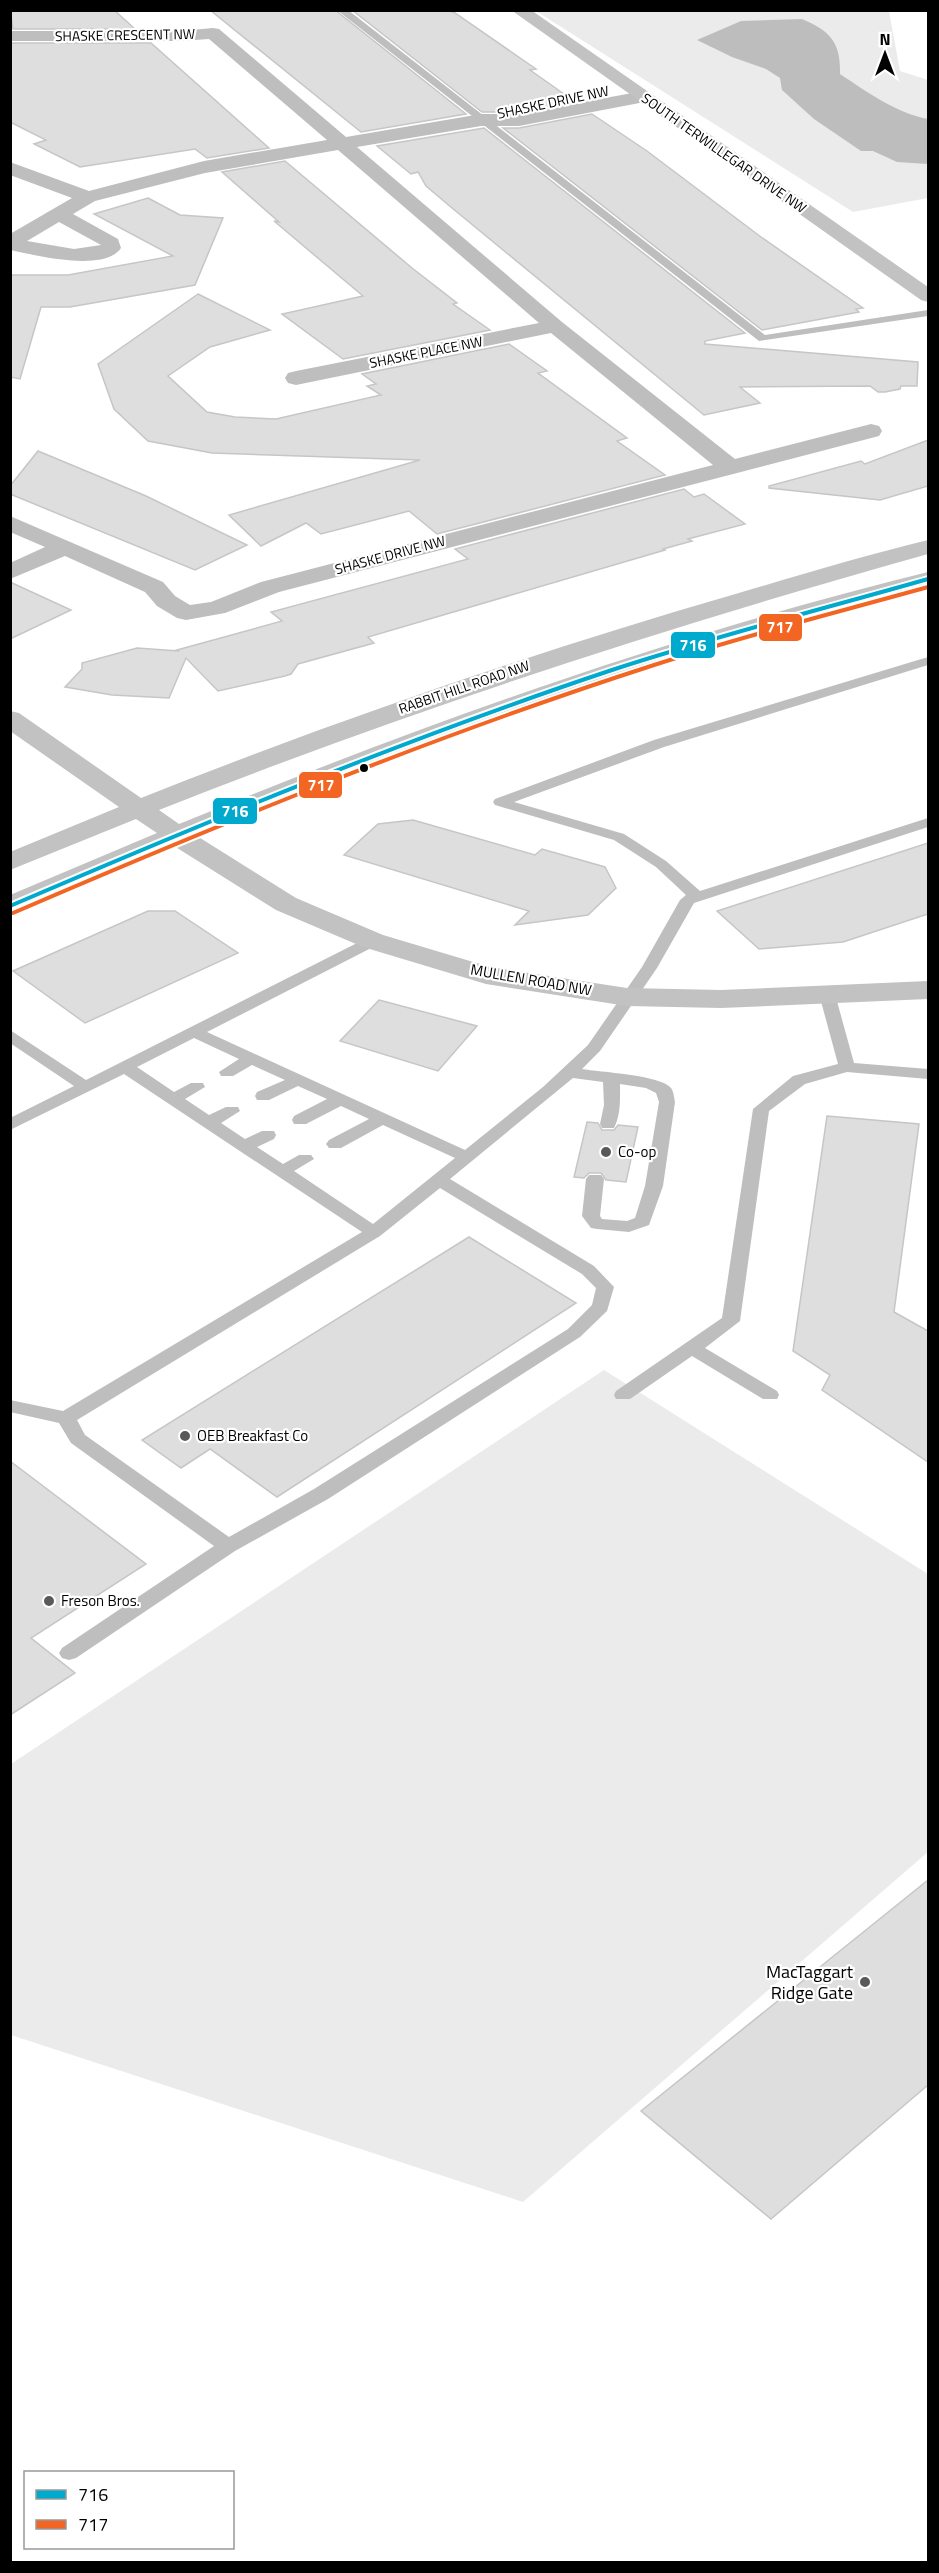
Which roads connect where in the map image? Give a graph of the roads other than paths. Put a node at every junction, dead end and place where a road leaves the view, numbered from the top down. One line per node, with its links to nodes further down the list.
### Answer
1 (341, 10): 5 (lane)
2 (519, 10): 4 (main road, SOUTH TERWILLEGAR DRIVE NW)
3 (10, 36): 6 (street, SHASKE CRESCENT NW)
4 (635, 92): 5 (street, SHASKE DRIVE NW); 11 (main road, SOUTH TERWILLEGAR DRIVE NW)
5 (481, 120): 6 (street, SHASKE DRIVE NW); 12 (lane)
6 (344, 143): 8 (street, SHASKE DRIVE NW); 13 (street)
7 (10, 168): 8 (street)
8 (88, 197): 9 (street, SHASKE DRIVE NW)
9 (62, 213): 10 (street, SHASKE DRIVE NW); 10 (street, SHASKE DRIVE NW)
10 (10, 244)
11 (928, 296)
12 (928, 313)
13 (555, 326): 14 (street, SHASKE PLACE NW); 16 (street)
14 (296, 378)
15 (871, 431): 16 (street, SHASKE DRIVE NW)
16 (730, 467): 18 (street, SHASKE DRIVE NW)
17 (16, 529): 18 (street, SHASKE DRIVE NW)
18 (66, 547): 20 (street)
19 (928, 547): 24 (main road, RABBIT HILL ROAD NW)
20 (10, 572)
21 (928, 579): 26 (main road)
22 (928, 661): 28 (lane)
23 (10, 719): 24 (main road)
24 (136, 807): 26 (main road, MULLEN ROAD NW); 27 (main road, RABBIT HILL ROAD NW)
25 (928, 822): 28 (lane)
26 (175, 834): 29 (main road); 30 (main road, MULLEN ROAD NW)
27 (10, 862)
28 (697, 897): 33 (lane)
29 (10, 906)
30 (373, 941): 33 (main road, MULLEN ROAD NW); 34 (lane)
31 (928, 990): 32 (main road, MULLEN ROAD NW)
32 (827, 994): 33 (main road, MULLEN ROAD NW); 38 (lane)
33 (627, 997): 40 (lane)
34 (194, 1032): 36 (lane); 37 (lane)
35 (10, 1035): 44 (lane)
36 (252, 1058): 39 (lane); 43 (lane)
37 (125, 1067): 44 (lane); 47 (lane)
38 (847, 1067): 41 (lane); 64 (lane)
39 (227, 1072)
40 (569, 1072): 42 (lane); 58 (lane)
41 (928, 1074)
42 (611, 1078): 53 (lane); 61 (lane)
43 (298, 1080): 46 (lane); 48 (lane)
44 (86, 1087): 54 (lane)
45 (197, 1087): 47 (lane)
46 (263, 1096)
47 (173, 1099): 52 (lane)
48 (341, 1099): 50 (lane); 51 (lane)
49 (232, 1111): 52 (lane)
50 (383, 1118): 56 (lane); 58 (lane)
51 (300, 1120)
52 (209, 1122): 57 (lane)
53 (608, 1124)
54 (10, 1125)
55 (268, 1135): 57 (lane)
56 (335, 1144)
57 (244, 1146): 60 (lane)
58 (467, 1157): 62 (lane)
59 (305, 1159): 60 (lane)
60 (282, 1171): 63 (lane)
61 (595, 1179)
62 (439, 1180): 63 (lane); 69 (lane)
63 (374, 1232): 68 (lane)
64 (692, 1348): 65 (lane); 66 (lane)
65 (622, 1395)
66 (770, 1395)
67 (10, 1406): 68 (lane)
68 (66, 1418): 69 (lane)
69 (228, 1546): 70 (lane)
70 (69, 1653)

